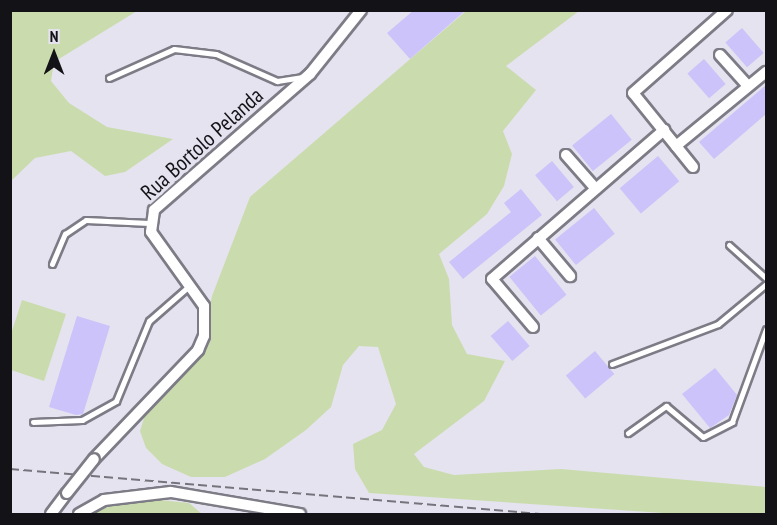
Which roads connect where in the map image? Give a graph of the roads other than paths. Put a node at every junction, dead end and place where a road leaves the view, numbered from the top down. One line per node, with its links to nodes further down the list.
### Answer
1 (361, 10): 5 (street, Rua Bortolo Pelanda)
2 (727, 10): 8 (street)
3 (720, 55): 7 (street)
4 (766, 72): 7 (street)
5 (310, 75): 6 (lane); 13 (street, Rua Bortolo Pelanda)
6 (109, 78)
7 (748, 86): 9 (street)
8 (664, 130): 9 (street); 12 (street)
9 (676, 146): 11 (street)
10 (566, 155): 12 (street)
11 (693, 167)
12 (596, 189): 14 (street)
13 (149, 223): 16 (lane); 19 (street, Rua Bortolo Pelanda)
14 (538, 238): 17 (street); 21 (street)
15 (729, 245): 18 (lane)
16 (52, 264)
17 (570, 276)
18 (766, 278)
19 (191, 283): 24 (lane); 26 (street, Rua Bortolo Pelanda, bridge)
20 (766, 284): 23 (lane)
21 (533, 327)
22 (766, 329): 25 (lane)
23 (612, 364)
24 (33, 422)
25 (628, 434)
26 (51, 514)
27 (79, 514): 28 (street)
28 (300, 514)

